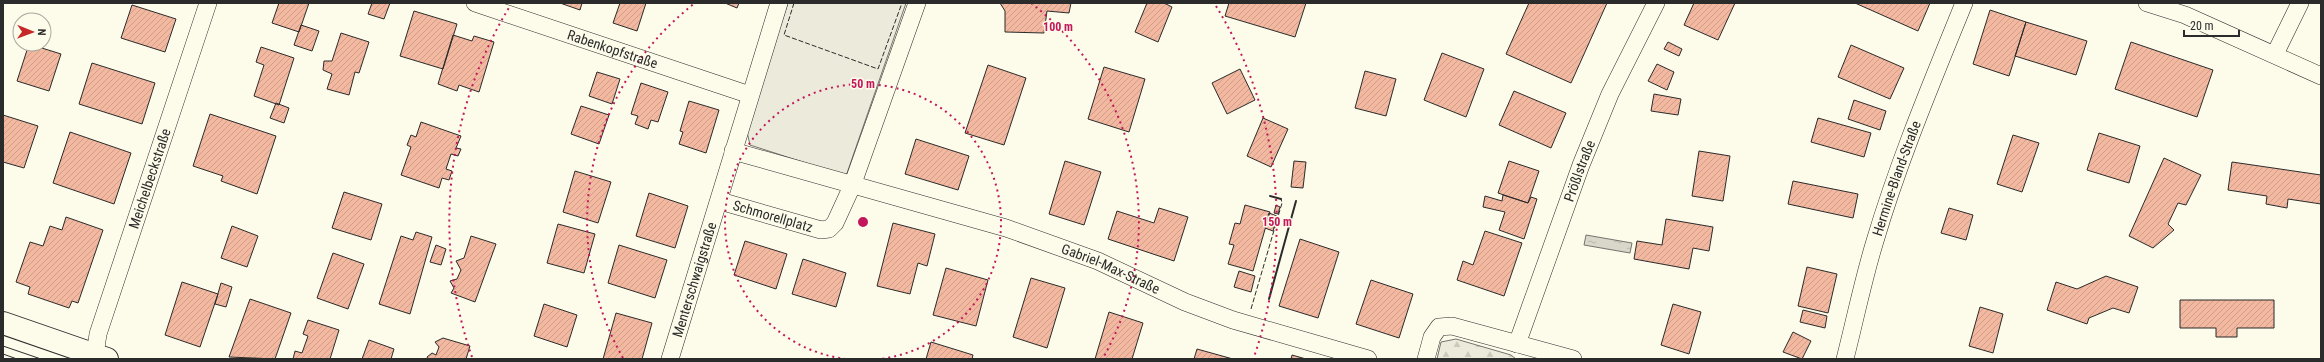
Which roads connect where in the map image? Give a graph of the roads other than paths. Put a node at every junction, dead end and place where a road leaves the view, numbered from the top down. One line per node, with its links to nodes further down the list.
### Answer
1 (208, 3): 18 (street, Meichelbeckstraße)
2 (475, 3): 11 (street, Rabenkopfstraße)
3 (779, 3): 11 (street, Schmorellplatz)
4 (917, 3): 13 (street, Schmorellplatz)
5 (1656, 3): 16 (street, Prößlstraße)
6 (1964, 3): 23 (street, Hermine-Bland-Straße)
7 (2147, 3): 9 (street)
8 (2300, 3): 9 (street)
9 (2275, 54): 10 (street)
10 (2321, 76)
11 (750, 95): 12 (street, Schmorellplatz)
12 (733, 151): 13 (street); 14 (street, Schmorellplatz)
13 (852, 186): 14 (street, Schmorellplatz); 20 (street, Gabriel-Max-Straße)
14 (720, 201): 19 (street, Menterschwaigstraße)
15 (3, 323): 18 (main road)
16 (1517, 344): 17 (street); 21 (street)
17 (1547, 356): 22 (street)
18 (101, 357)
19 (670, 359)
20 (1368, 359)
21 (1426, 359)
22 (1573, 359)
23 (1845, 359)

